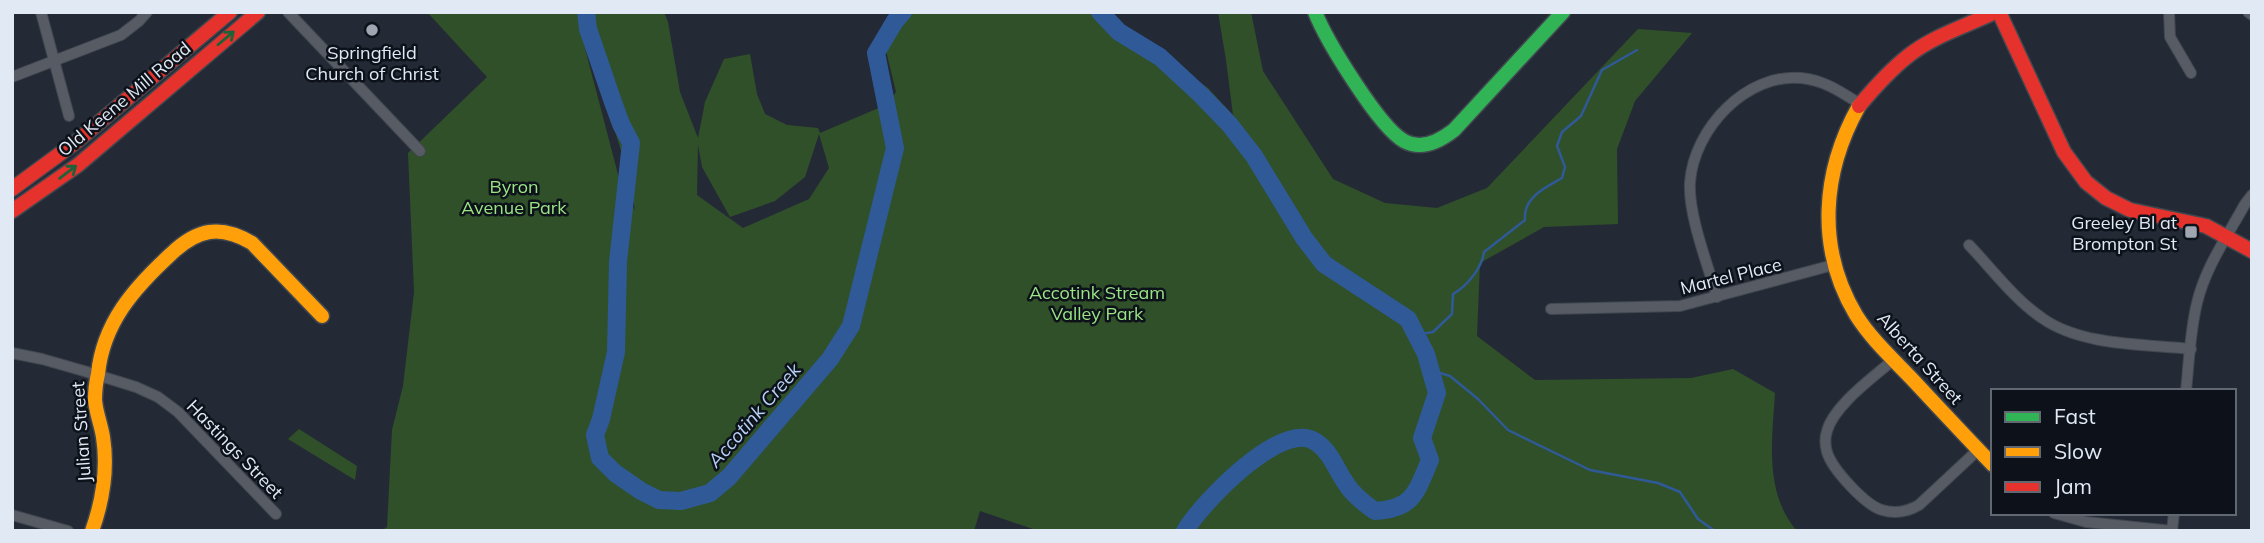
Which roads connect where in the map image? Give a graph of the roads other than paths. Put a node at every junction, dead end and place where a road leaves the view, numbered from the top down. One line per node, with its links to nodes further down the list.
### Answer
1 (41, 12): 10 (street)
2 (147, 12): 10 (street)
3 (230, 12): 16 (street, Old Keene Mill Road)
4 (258, 12): 18 (street, Old Keene Mill Road, one-way to 4)
5 (288, 12): 15 (street)
6 (1315, 12): 7 (street)
7 (1563, 12)
8 (1997, 12): 13 (street, Alberta Street); 19 (street)
9 (2169, 12): 11 (street)
10 (54, 59): 12 (street); 14 (street)
11 (2191, 73)
12 (12, 77)
13 (1860, 104): 22 (street, Alberta Street); 23 (street)
14 (69, 116)
15 (420, 151)
16 (12, 189)
17 (2252, 195): 19 (street)
18 (12, 211)
19 (2228, 237): 21 (street); 26 (street)
20 (1969, 244): 26 (street)
21 (2252, 251)
22 (1833, 265): 23 (street, Martel Place); 28 (street, Alberta Street)
23 (1717, 297): 24 (street, Martel Place)
24 (1552, 309)
25 (322, 316): 29 (street, Julian Street)
26 (2190, 349): 30 (street)
27 (12, 353): 29 (street, Hastings Street)
28 (1893, 359): 31 (street, Alberta Street); 31 (street)
29 (97, 375): 33 (street, Hastings Street); 37 (street, Julian Street)
30 (2186, 389)
31 (1978, 450): 32 (street, Alberta Street)
32 (1991, 463)
33 (276, 514)
34 (12, 515): 36 (street)
35 (2061, 515): 38 (street)
36 (68, 531)
37 (92, 531)
38 (2172, 531)

